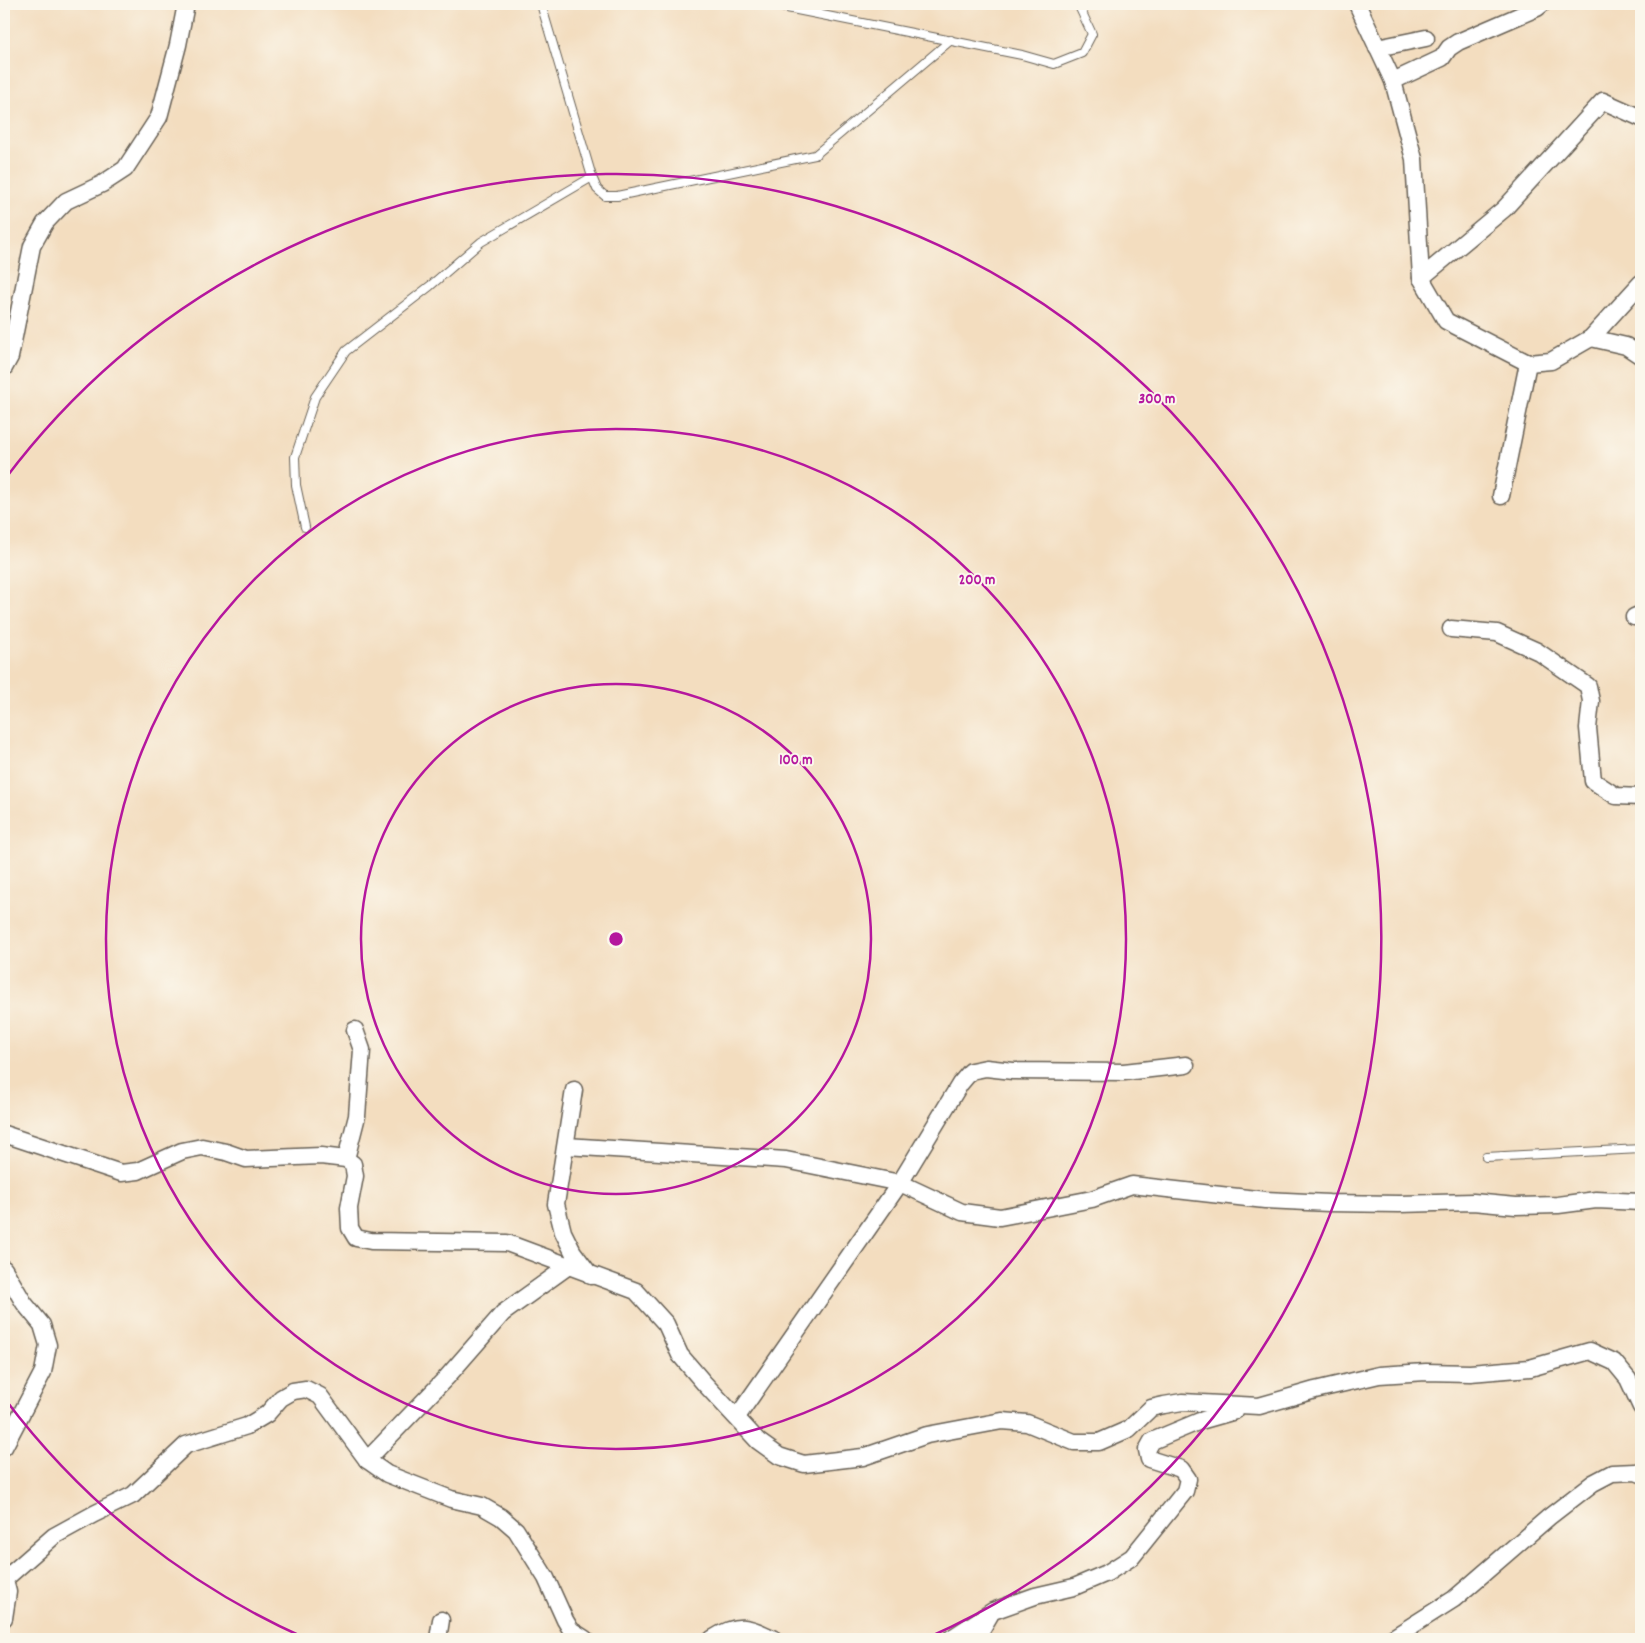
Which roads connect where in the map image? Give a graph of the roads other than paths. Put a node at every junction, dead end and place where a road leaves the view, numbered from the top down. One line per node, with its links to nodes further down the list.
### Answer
1 (186, 4): 19 (street)
2 (541, 4): 14 (lane)
3 (808, 4): 8 (lane)
4 (1078, 4): 10 (lane)
5 (1357, 4): 11 (street)
6 (1542, 4): 12 (street)
7 (777, 6): 8 (lane)
8 (819, 14): 10 (lane)
9 (1426, 38): 11 (street)
10 (951, 40): 14 (lane)
11 (1377, 48): 12 (street)
12 (1393, 81): 15 (street)
13 (1641, 118): 15 (street)
14 (592, 177): 22 (lane)
15 (1421, 278): 20 (street)
16 (1641, 283): 17 (street)
17 (1591, 338): 18 (street); 20 (street)
18 (1641, 356)
19 (6, 358)
20 (1528, 363): 21 (street)
21 (1501, 496)
22 (306, 527)
23 (1451, 629): 24 (street)
24 (1641, 797)
25 (355, 1030): 32 (street)
26 (1186, 1065): 33 (street)
27 (574, 1090): 29 (street)
28 (4, 1134): 32 (street)
29 (566, 1146): 33 (street); 37 (street)
30 (1641, 1149): 31 (lane)
31 (1486, 1157)
32 (346, 1159): 35 (street)
33 (900, 1183): 34 (street); 40 (street)
34 (1641, 1202)
35 (567, 1266): 37 (street); 42 (street)
36 (4, 1269): 41 (street)
37 (591, 1276): 40 (street)
38 (1259, 1406): 39 (street); 40 (street); 45 (street)
39 (1641, 1407)
40 (737, 1417)
41 (4, 1447)
42 (367, 1460): 44 (street); 49 (street)
43 (1641, 1474): 54 (street)
44 (4, 1578): 46 (street)
45 (993, 1611): 52 (street); 53 (street)
46 (4, 1618)
47 (441, 1620): 48 (street)
48 (438, 1639)
49 (585, 1639)
50 (712, 1639): 51 (street)
51 (774, 1639)
52 (950, 1639)
53 (976, 1639)
54 (1391, 1639)

